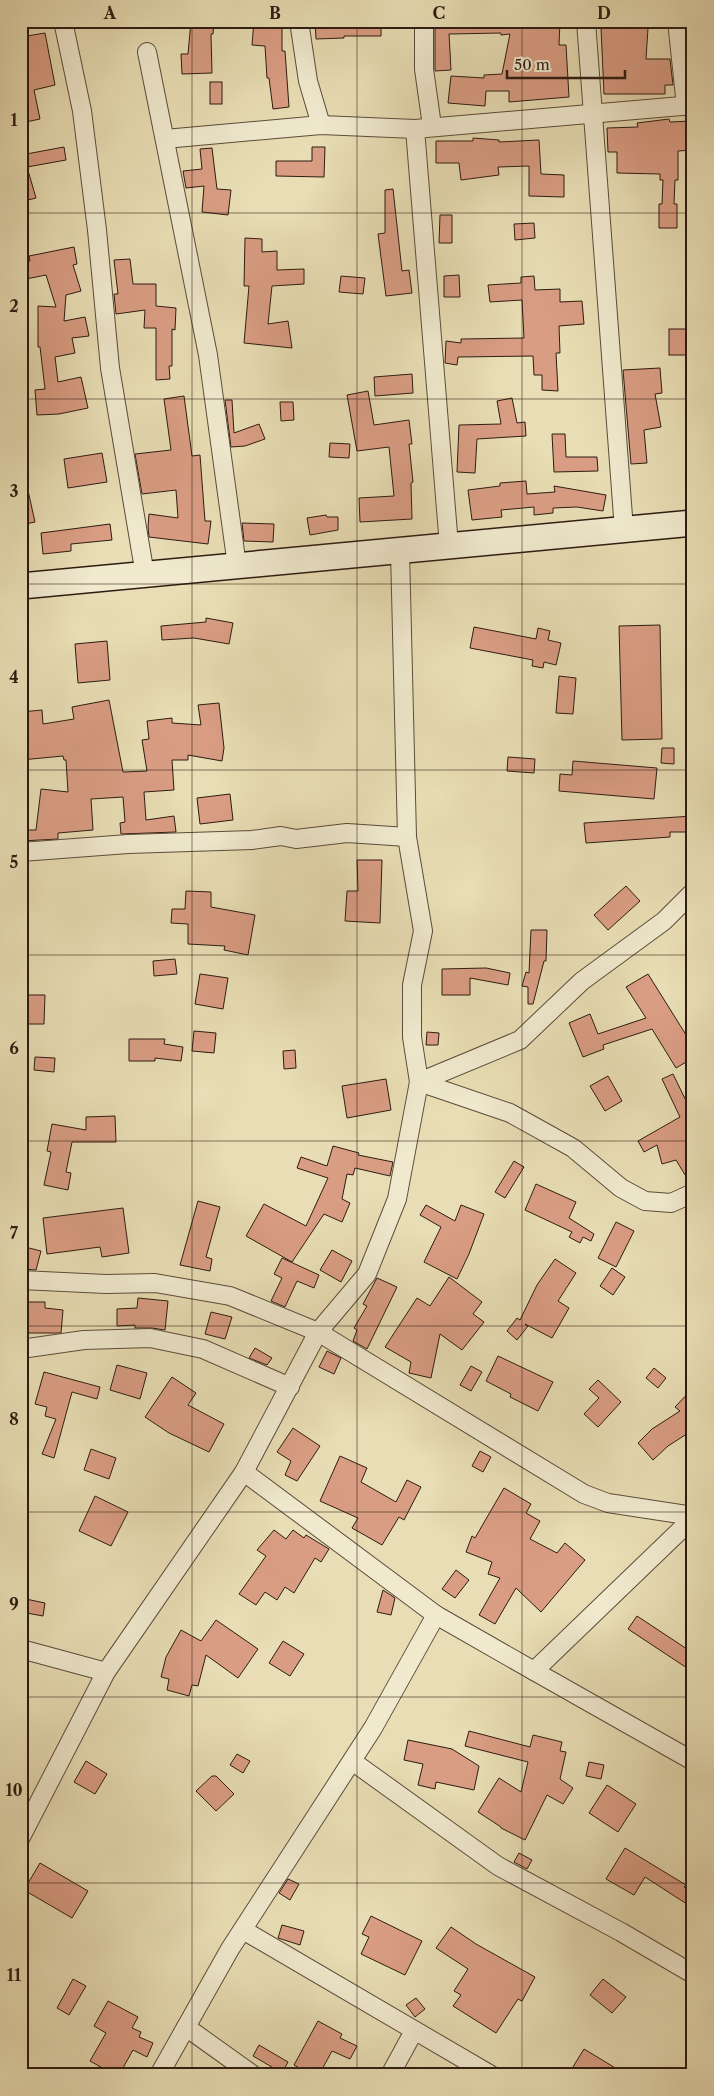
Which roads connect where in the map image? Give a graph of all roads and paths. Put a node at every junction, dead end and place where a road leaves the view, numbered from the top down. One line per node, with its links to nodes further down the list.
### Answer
1 (63, 21): 17 (street)
2 (299, 21): 9 (street)
3 (424, 21): 10 (street)
4 (586, 21): 8 (street)
5 (677, 21): 7 (street)
6 (147, 52): 11 (street)
7 (689, 105): 8 (street)
8 (594, 113): 10 (street); 13 (street)
9 (321, 124): 10 (street); 11 (street)
10 (424, 128): 14 (street)
11 (165, 139): 16 (street)
12 (693, 523): 13 (main road)
13 (624, 530): 14 (main road)
14 (449, 546): 15 (main road)
15 (400, 551): 16 (main road); 19 (street)
16 (237, 566): 17 (main road)
17 (145, 575): 18 (main road)
18 (21, 586)
19 (408, 837): 20 (street); 22 (street)
20 (21, 852)
21 (693, 892): 22 (street)
22 (419, 1082): 23 (street); 25 (street)
23 (693, 1193)
24 (21, 1280): 25 (street)
25 (318, 1332): 27 (street); 29 (street)
26 (21, 1349): 27 (street)
27 (290, 1387): 28 (street)
28 (244, 1472): 30 (street); 33 (street)
29 (693, 1517): 32 (street)
30 (436, 1615): 32 (street); 35 (street)
31 (21, 1649): 33 (street)
32 (534, 1671): 34 (street)
33 (106, 1672): 36 (street)
34 (693, 1761)
35 (352, 1762): 37 (street); 38 (street)
36 (21, 1837)
37 (242, 1930): 39 (street); 40 (street)
38 (693, 1974)
39 (186, 2027): 41 (street); 42 (street)
40 (414, 2031): 43 (street); 44 (street)
41 (159, 2075)
42 (253, 2075)
43 (390, 2075)
44 (491, 2075)

